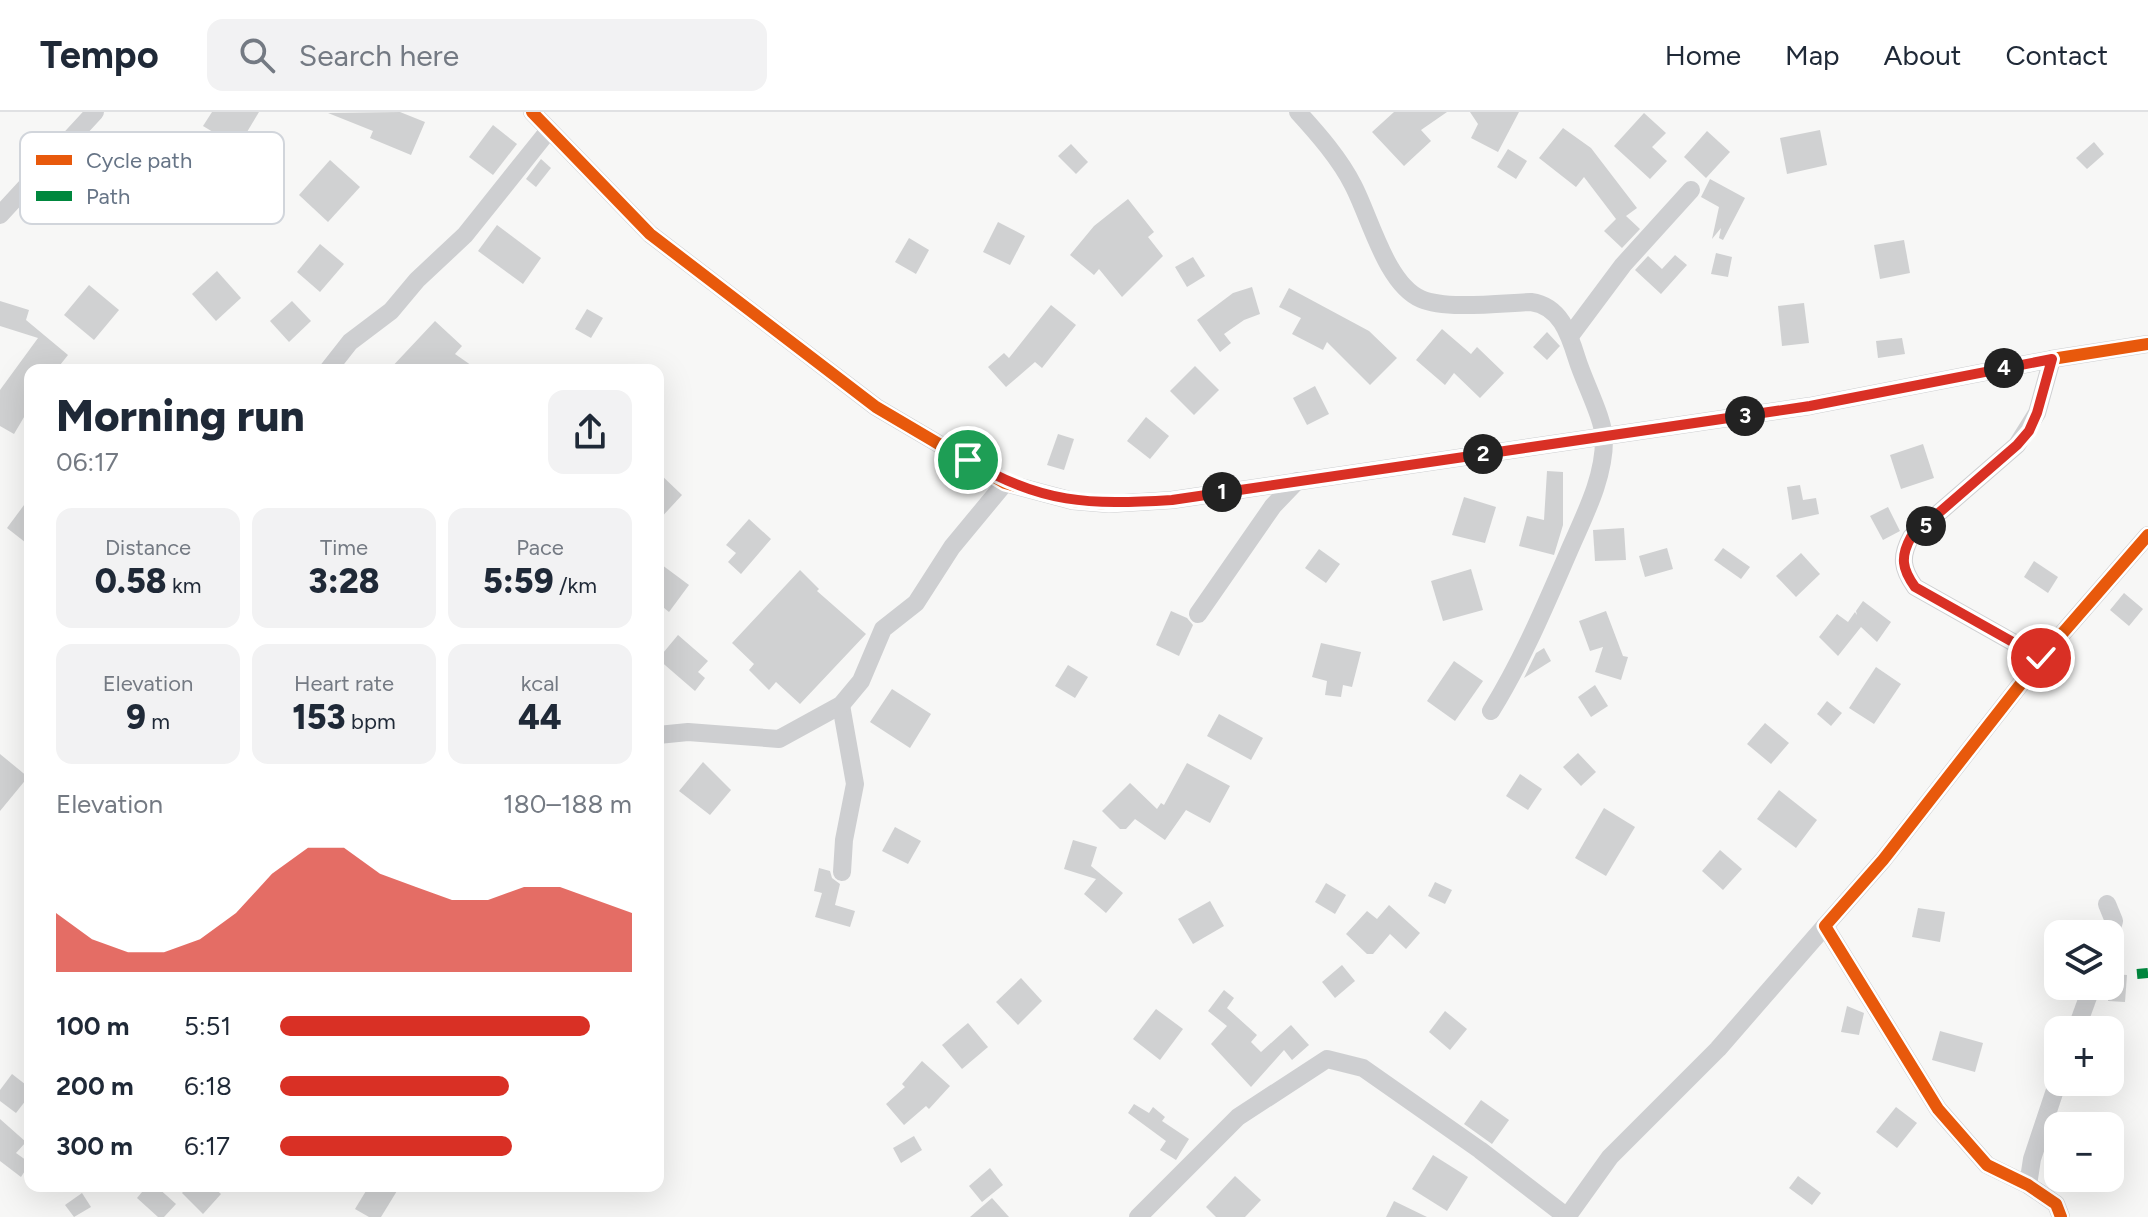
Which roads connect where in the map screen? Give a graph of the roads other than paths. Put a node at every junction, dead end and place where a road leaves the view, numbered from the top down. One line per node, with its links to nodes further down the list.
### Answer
1 (95, 112): 5 (street)
2 (532, 112): 4 (street)
3 (1298, 112): 9 (street)
4 (549, 130): 12 (street); 15 (street)
5 (77, 132)
6 (1691, 190): 9 (street)
7 (20, 193): 8 (street)
8 (0, 215)
9 (1570, 336): 13 (street)
10 (2148, 344): 11 (street)
11 (2052, 359): 13 (street); 18 (street)
12 (333, 364)
13 (1604, 437): 14 (street); 20 (street)
14 (1297, 481): 15 (street); 17 (street)
15 (1005, 483): 19 (street)
16 (2148, 535): 18 (street)
17 (1198, 614)
18 (2041, 658): 25 (street)
19 (841, 705): 21 (street); 22 (street)
20 (1491, 711)
21 (664, 734)
22 (842, 872)
23 (2107, 904): 24 (street)
24 (2114, 920)
25 (1825, 926): 27 (street); 29 (street)
26 (2053, 1096): 27 (street)
27 (2028, 1185): 30 (street)
28 (1138, 1217): 29 (street)
29 (1567, 1217)
30 (2061, 1217)

